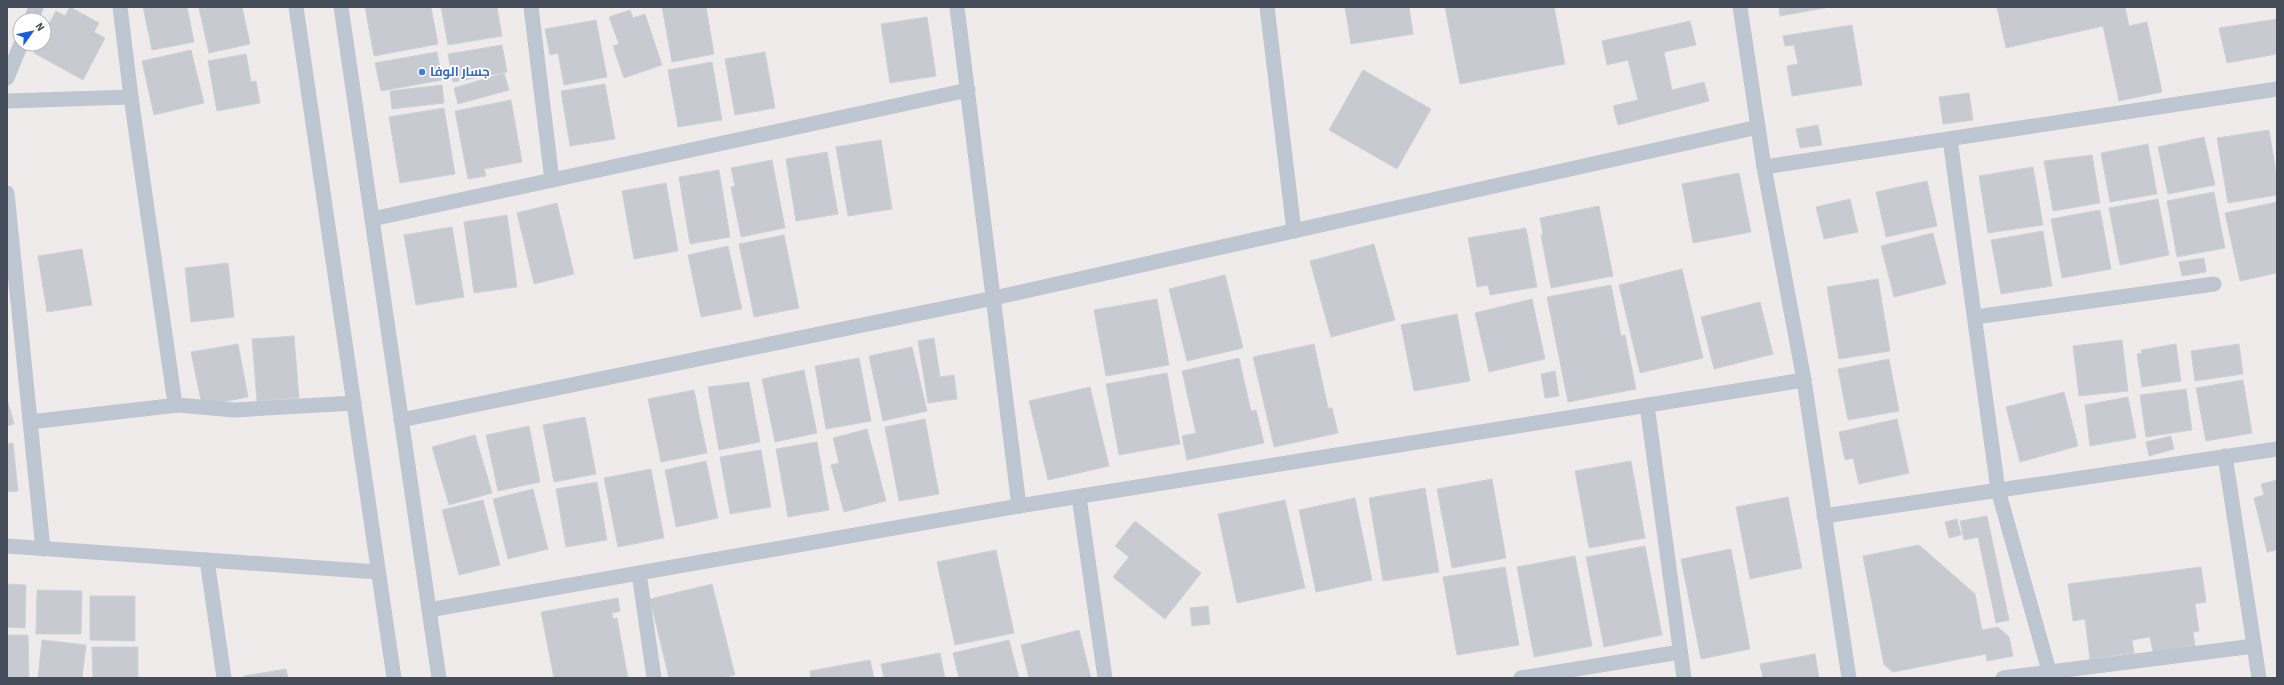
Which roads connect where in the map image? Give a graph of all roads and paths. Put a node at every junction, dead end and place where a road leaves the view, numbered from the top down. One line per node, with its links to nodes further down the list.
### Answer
1 (120, 7): 12 (street)
2 (296, 7): 27 (street)
3 (340, 7): 19 (street)
4 (531, 7): 17 (street)
5 (957, 7): 11 (street)
6 (1267, 7): 20 (street)
7 (1740, 7): 14 (street)
8 (18, 52): 9 (street)
9 (7, 78)
10 (2277, 89): 15 (street)
11 (968, 90): 17 (street); 23 (street)
12 (131, 97): 13 (street); 26 (street)
13 (7, 101)
14 (1758, 127): 16 (street); 20 (street)
15 (1950, 138): 16 (street); 24 (street)
16 (1764, 167): 25 (street)
17 (552, 180): 19 (street)
18 (7, 194): 21 (street)
19 (372, 219): 29 (street)
20 (1294, 231): 23 (street)
21 (9, 242): 30 (street)
22 (2214, 284): 24 (street)
23 (994, 298): 29 (street); 35 (street)
24 (1975, 318): 33 (street)
25 (1804, 380): 28 (street); 36 (street)
26 (174, 397)
27 (354, 403): 30 (street); 40 (street)
28 (1648, 405): 34 (street); 44 (street)
29 (401, 420): 42 (street)
30 (30, 422): 38 (street)
31 (2277, 449): 32 (street)
32 (2225, 456): 33 (street); 43 (street)
33 (1998, 490): 36 (street); 45 (street)
34 (1079, 497): 35 (street); 50 (street)
35 (1019, 506): 41 (street)
36 (1824, 516): 53 (street)
37 (7, 546): 38 (street)
38 (43, 549): 39 (street)
39 (207, 560): 40 (street); 46 (street)
40 (378, 572): 47 (street)
41 (639, 573): 42 (street); 49 (street)
42 (429, 610): 48 (street)
43 (2254, 646): 45 (street); 55 (street)
44 (1680, 652): 51 (street); 52 (street)
45 (2051, 675): 54 (street)
46 (224, 678)
47 (394, 678)
48 (439, 678)
49 (654, 678)
50 (1105, 678)
51 (1521, 678)
52 (1684, 678)
53 (1849, 678)
54 (2003, 678)
55 (2259, 678)

